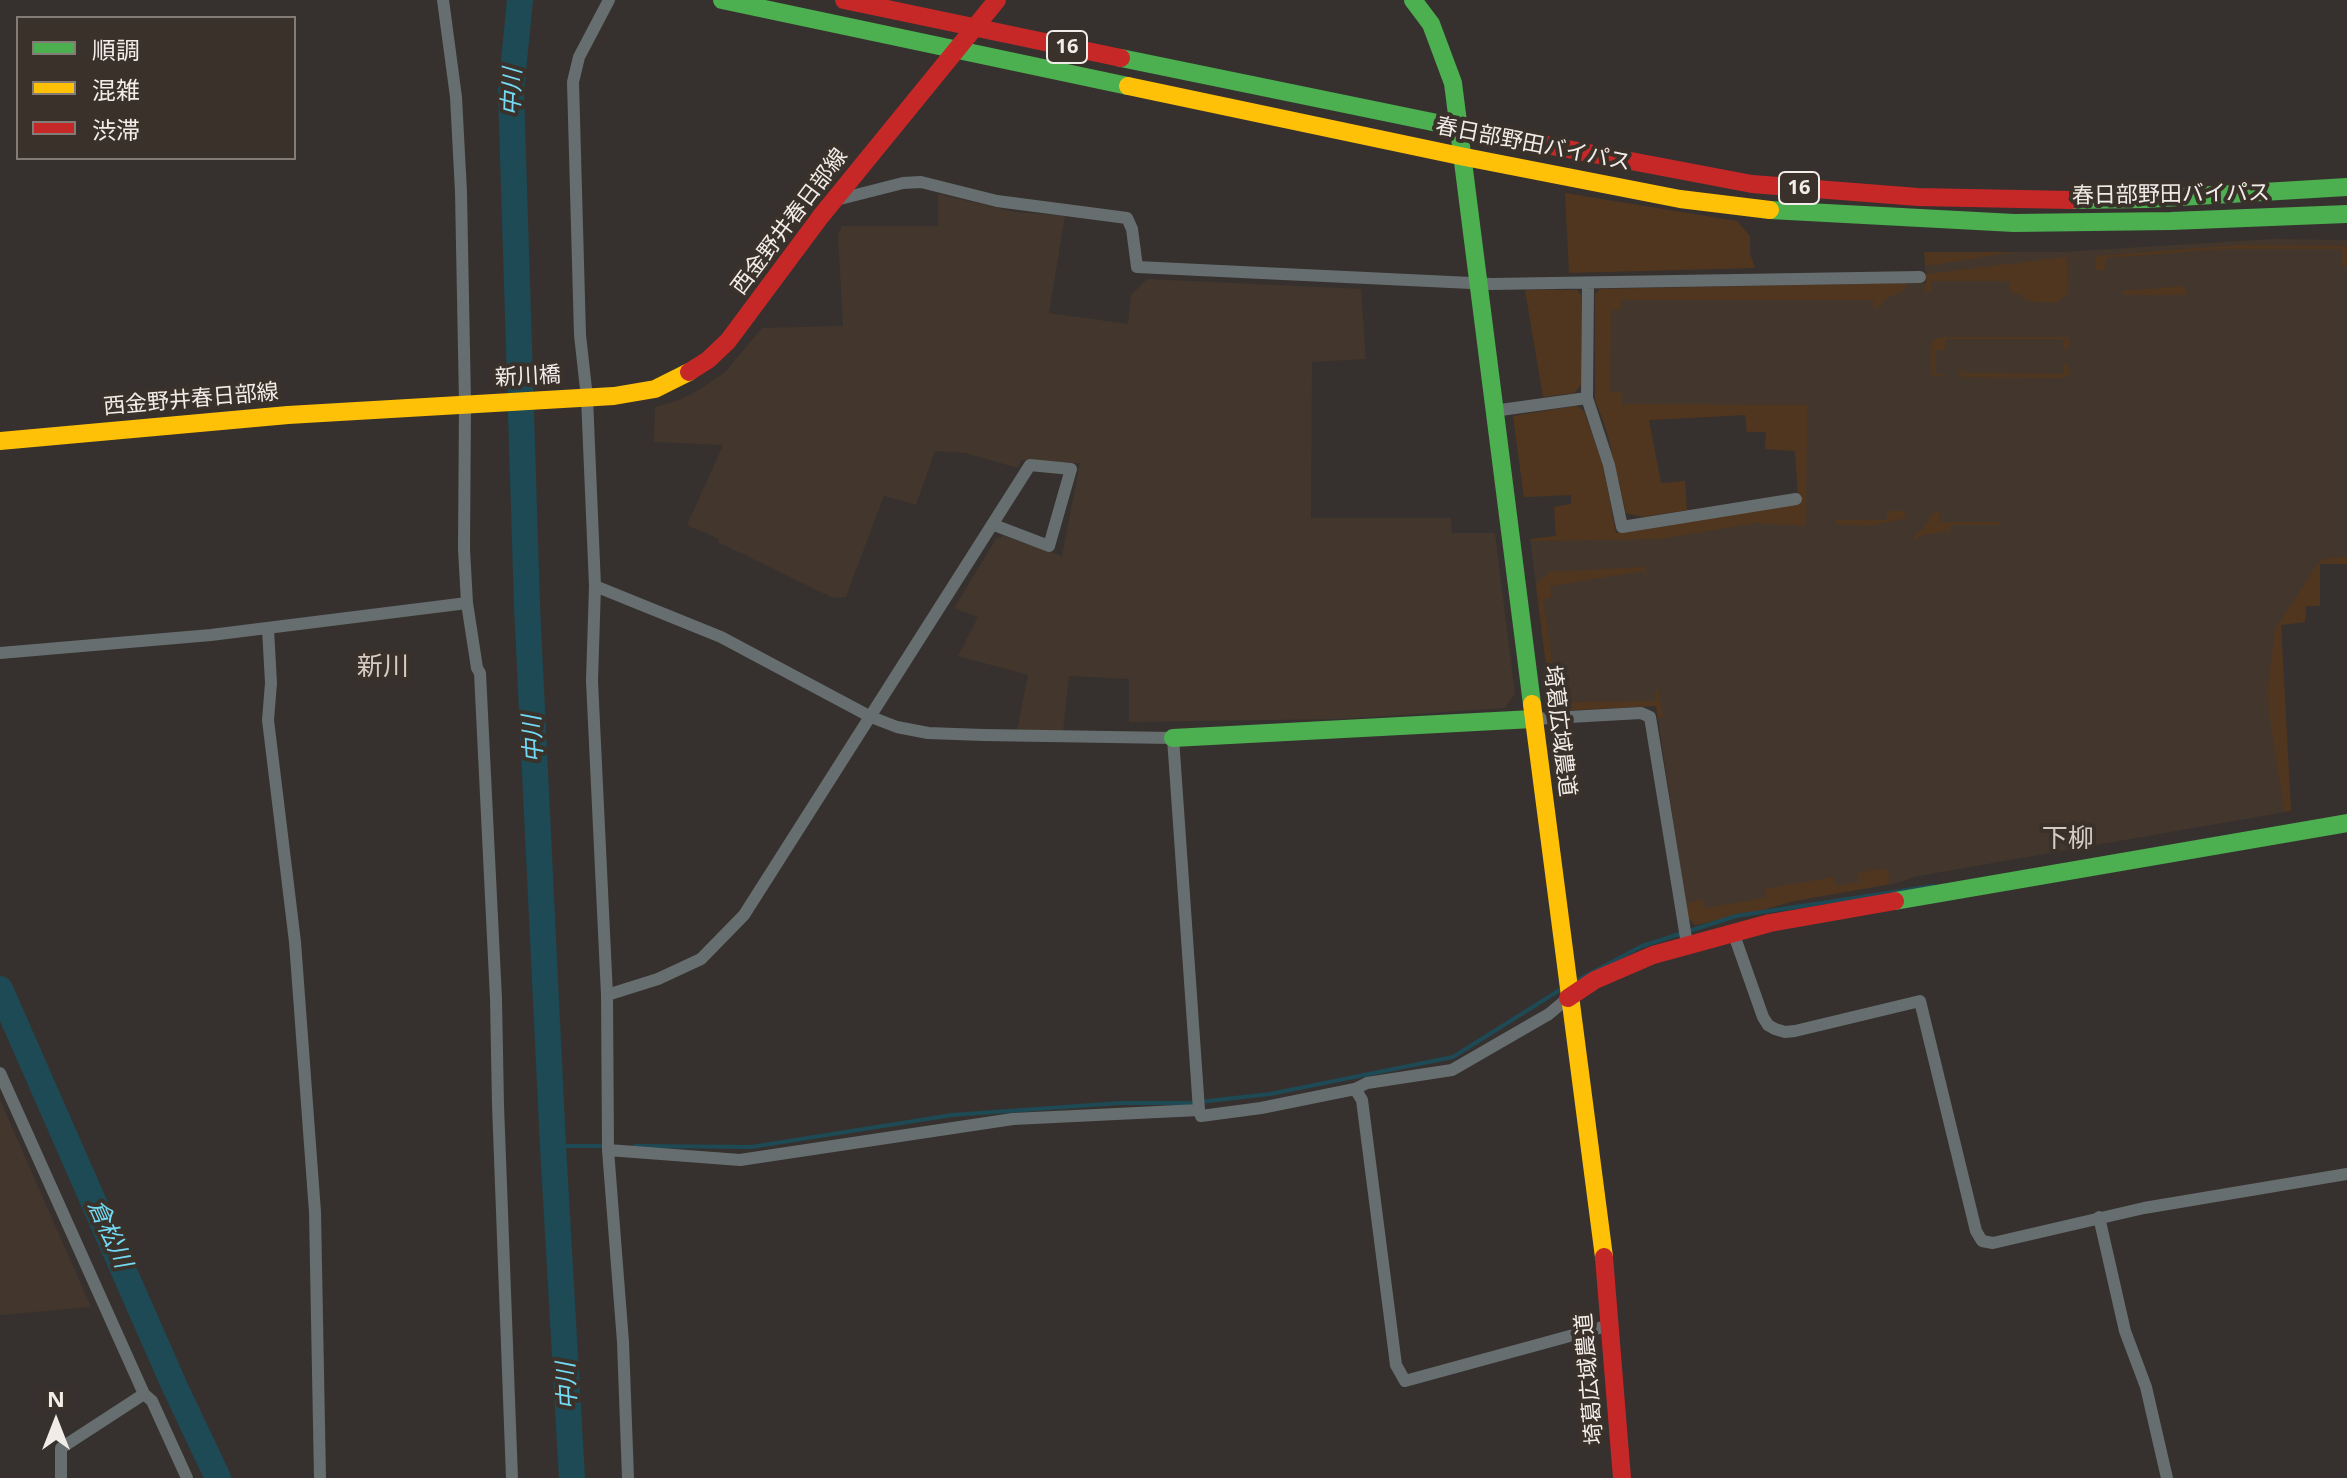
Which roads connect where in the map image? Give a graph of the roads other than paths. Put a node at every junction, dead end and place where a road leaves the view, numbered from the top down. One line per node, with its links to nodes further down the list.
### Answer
1 (443, 0): 19 (street)
2 (609, 0): 17 (street)
3 (722, 0): 8 (main road, 春日部野田バイパス / 16)
4 (844, 0): 7 (main road, 春日部野田バイパス / 16)
5 (997, 0): 7 (main road, 西金野井春日部線)
6 (1413, 0): 9 (main road, 埼葛広域農道)
7 (974, 27): 8 (main road, 西金野井春日部線); 9 (main road, 春日部野田バイパス / 16)
8 (956, 49): 10 (main road, 春日部野田バイパス / 16); 12 (main road, 西金野井春日部線)
9 (1457, 128): 10 (main road, 埼葛広域農道); 11 (main road, 春日部野田バイパス / 16)
10 (1460, 156): 13 (main road, 春日部野田バイパス / 16); 15 (main road, 埼葛広域農道)
11 (2347, 187)
12 (836, 200): 15 (street); 17 (main road, 西金野井春日部線)
13 (2347, 214)
14 (1920, 277): 16 (street)
15 (1477, 283): 16 (street); 20 (main road, 埼葛広域農道)
16 (1588, 284): 18 (street)
17 (581, 398): 19 (main road, 新川橋); 24 (street)
18 (1587, 398): 20 (street); 22 (street)
19 (474, 403): 21 (main road, 西金野井春日部線); 25 (street)
20 (1493, 411): 29 (main road, 埼葛広域農道)
21 (0, 441)
22 (1796, 499)
23 (994, 525): 23 (street); 28 (street)
24 (595, 586): 28 (street); 34 (street)
25 (467, 603): 26 (street); 47 (street)
26 (268, 629): 27 (street); 46 (street)
27 (0, 653)
28 (871, 717): 30 (street); 34 (street)
29 (1533, 719): 30 (main road); 33 (street); 35 (main road, 埼葛広域農道)
30 (1173, 738): 38 (street)
31 (2347, 823): 32 (main road)
32 (1733, 932): 33 (main road); 41 (street)
33 (1687, 944): 35 (main road)
34 (607, 995): 39 (street)
35 (1568, 998): 37 (street); 42 (main road, 埼葛広域農道)
36 (0, 1073): 43 (street)
37 (1355, 1089): 38 (street); 42 (street)
38 (1199, 1110): 39 (street)
39 (608, 1150): 48 (street)
40 (2347, 1174): 41 (street)
41 (2099, 1217): 50 (street)
42 (1610, 1325): 49 (main road, 埼葛広域農道)
43 (144, 1394): 44 (street); 45 (street)
44 (61, 1478)
45 (187, 1478)
46 (320, 1478)
47 (512, 1478)
48 (628, 1478)
49 (1622, 1478)
50 (2167, 1478)

